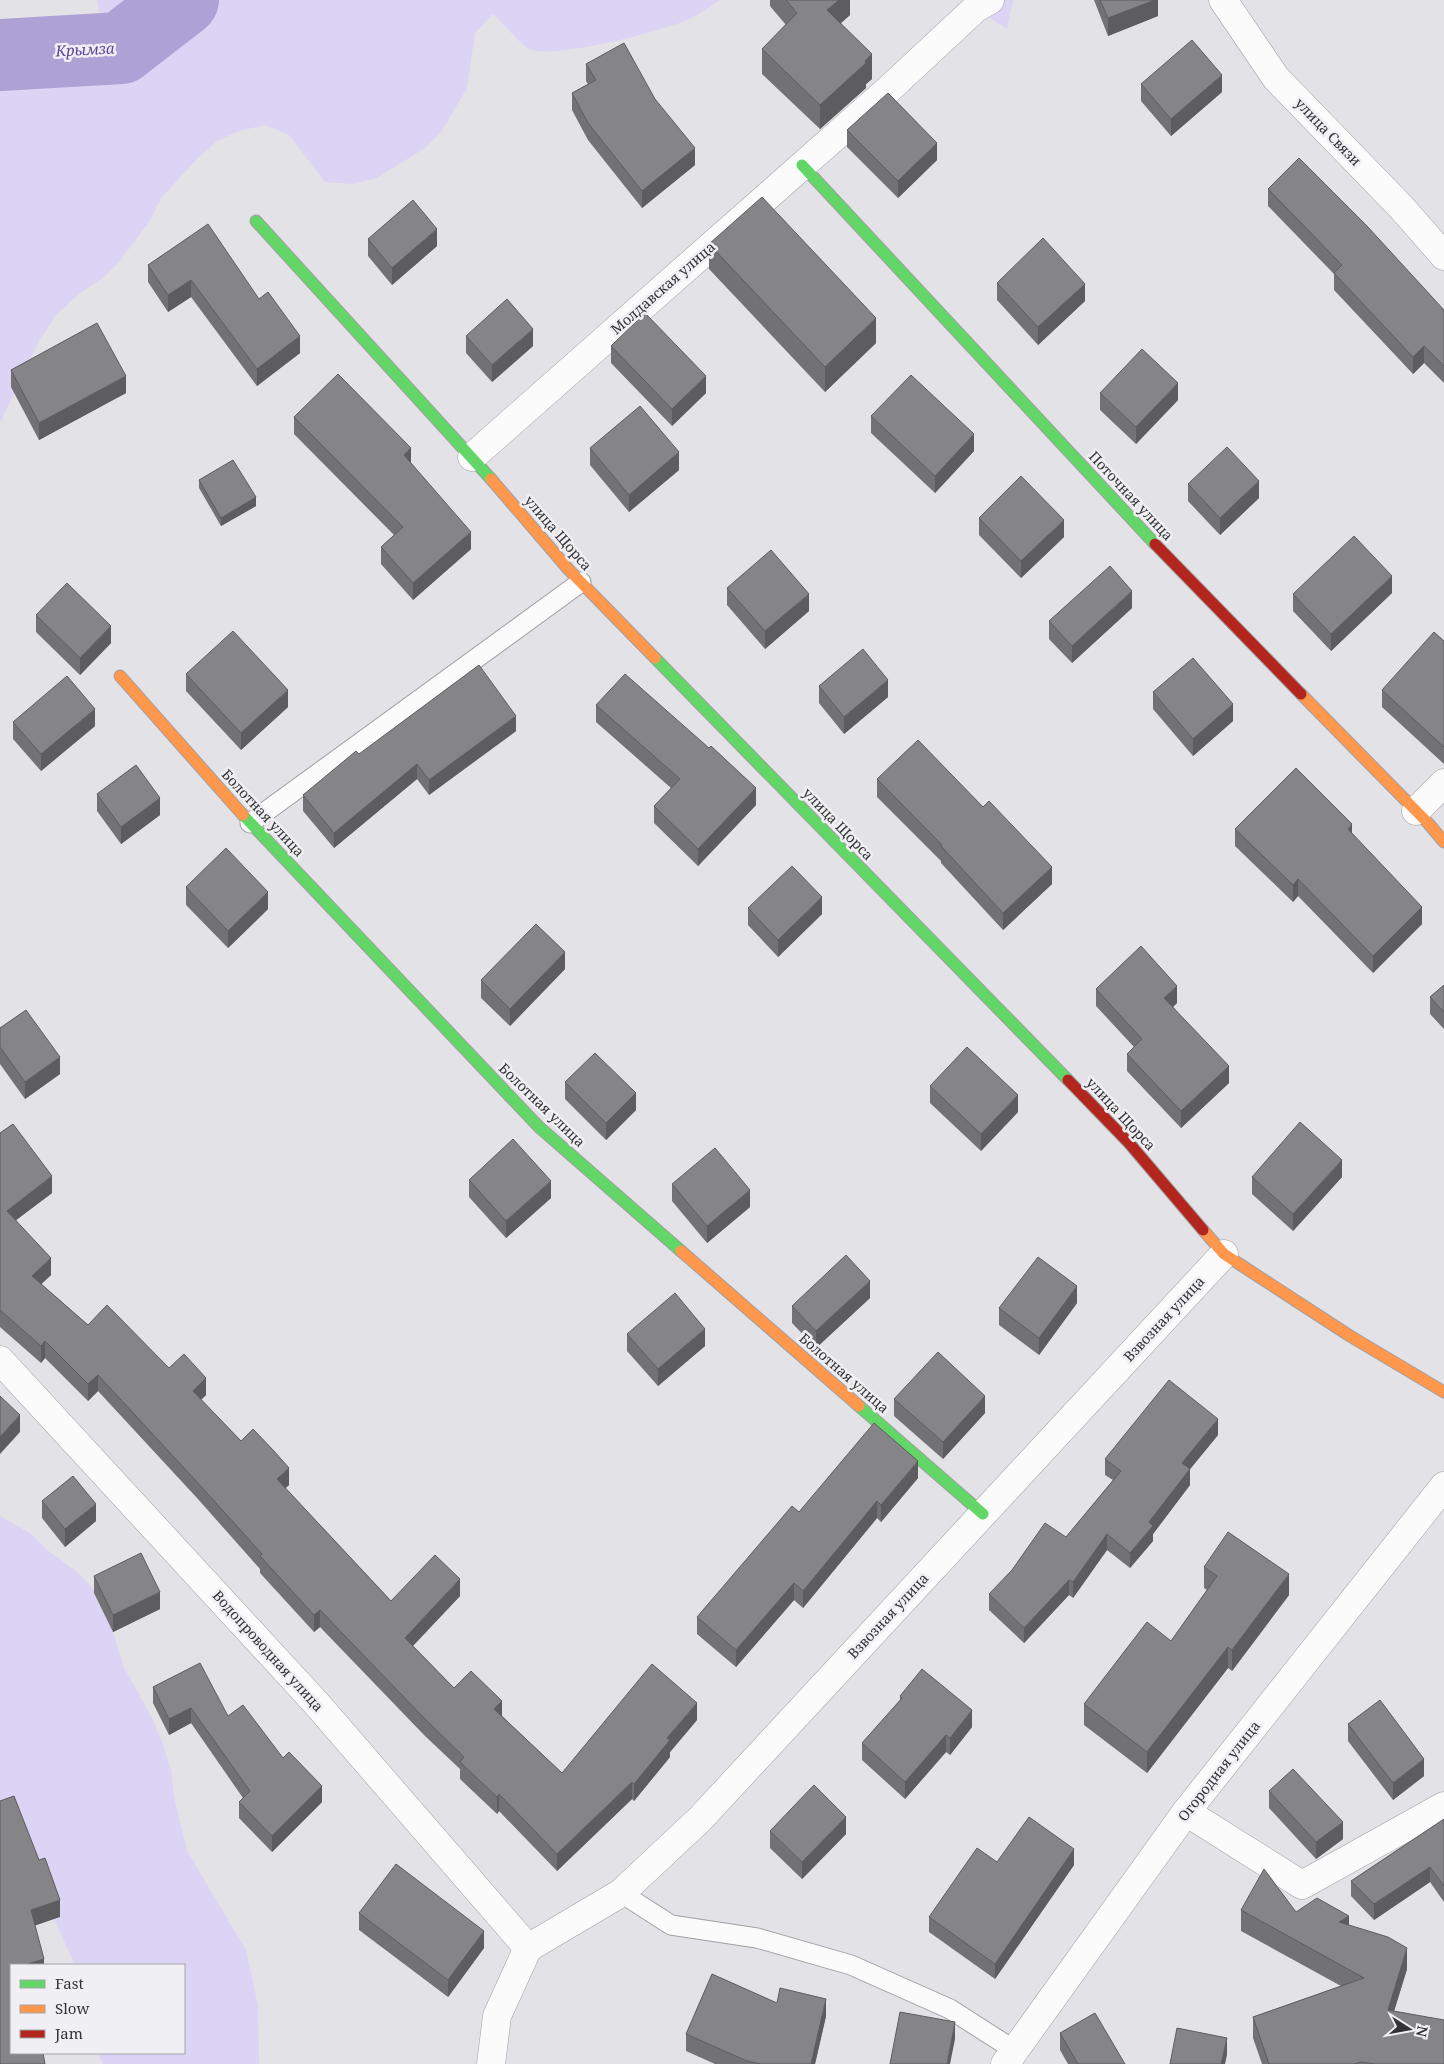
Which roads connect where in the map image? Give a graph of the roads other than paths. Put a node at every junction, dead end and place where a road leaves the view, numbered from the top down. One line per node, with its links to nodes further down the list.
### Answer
1 (990, 0): 3 (street, Молдавская улица)
2 (1223, 0): 5 (street, улица Связи)
3 (802, 165): 6 (street, Молдавская улица); 10 (street, Поточная улица)
4 (256, 221): 6 (street, улица Щорса)
5 (1444, 256)
6 (472, 457): 7 (street, улица Щорса)
7 (581, 582): 11 (lane); 13 (street, улица Щорса)
8 (120, 676): 11 (street, Болотная улица)
9 (1444, 783): 10 (street)
10 (1416, 811): 12 (street, Поточная улица)
11 (250, 823): 17 (street, Болотная улица)
12 (1444, 842)
13 (1224, 1254): 15 (street, улица Щорса); 17 (street, Взвозная улица)
14 (0, 1360): 21 (street, Водопроводная улица)
15 (1444, 1392)
16 (1444, 1486): 19 (street, Огородная улица)
17 (983, 1514): 20 (street, Взвозная улица)
18 (1444, 1806): 19 (street)
19 (1186, 1812): 22 (street, Огородная улица)
20 (621, 1893): 21 (street, Взвозная улица); 22 (lane)
21 (528, 1948): 23 (street)
22 (1010, 2057)
23 (492, 2064)

